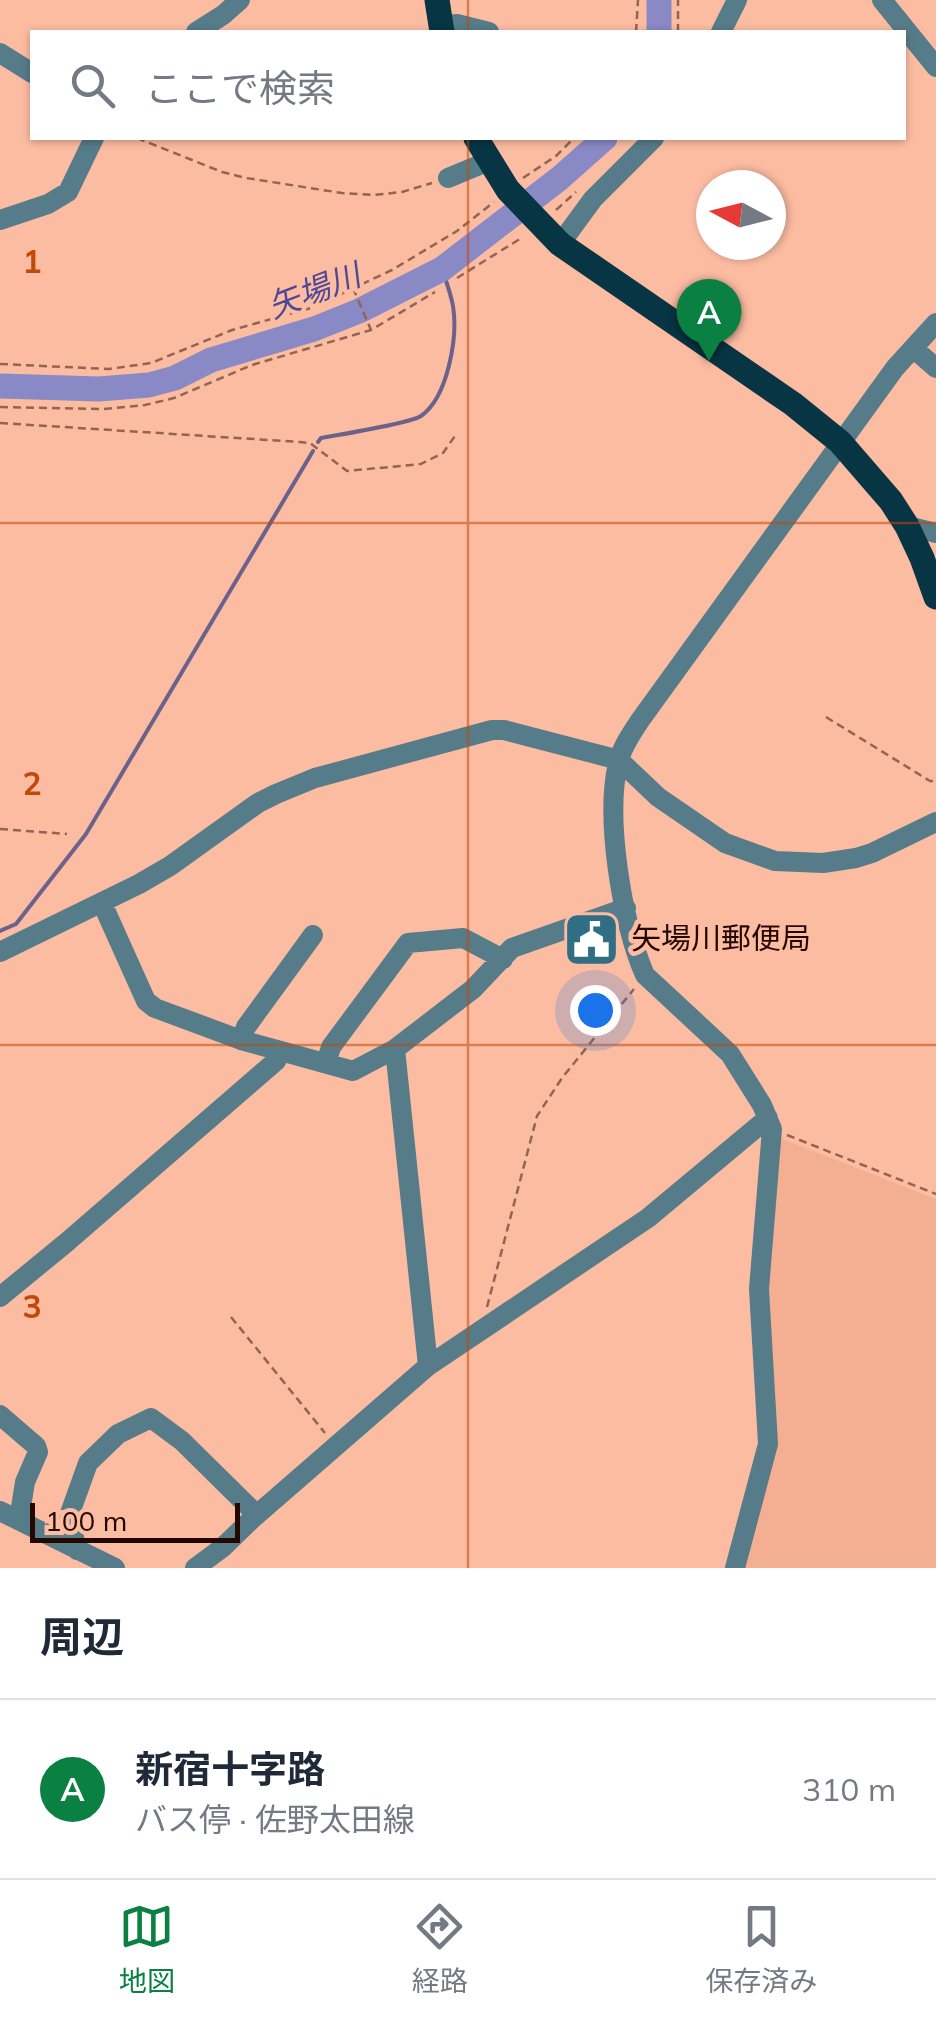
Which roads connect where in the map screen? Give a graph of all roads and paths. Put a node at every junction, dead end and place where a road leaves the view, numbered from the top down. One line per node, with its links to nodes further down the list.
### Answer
1 (240, 0): 8 (street)
2 (437, 0): 7 (main road)
3 (638, 0): 10 (path)
4 (678, 0): 11 (path)
5 (737, 0): 12 (street)
6 (882, 0): 14 (street)
7 (442, 29): 9 (street)
8 (199, 30)
9 (481, 30)
10 (636, 30)
11 (678, 30)
12 (722, 30)
13 (0, 53): 15 (street)
14 (934, 58)
15 (30, 72)
16 (93, 140): 24 (street)
17 (143, 140): 22 (path)
18 (477, 140): 21 (main road)
19 (572, 140): 23 (path)
20 (652, 140): 26 (street)
21 (489, 161): 22 (street); 23 (main road)
22 (448, 178)
23 (510, 191): 25 (main road); 28 (path)
24 (0, 220)
25 (538, 223): 26 (main road); 27 (path)
26 (560, 244): 38 (main road)
27 (456, 278)
28 (353, 289): 31 (path); 33 (path)
29 (434, 292): 31 (path)
30 (936, 323): 32 (street)
31 (370, 328): 35 (path)
32 (913, 348): 34 (street); 38 (street)
33 (0, 364)
34 (936, 368)
35 (0, 406)
36 (0, 422): 37 (path)
37 (456, 433)
38 (840, 442): 39 (main road); 43 (street)
39 (908, 526): 40 (street); 41 (main road)
40 (936, 533)
41 (936, 597)
42 (826, 716): 44 (path)
43 (619, 760): 45 (street); 48 (street); 49 (street)
44 (936, 780)
45 (936, 822)
46 (0, 829): 47 (path)
47 (67, 834)
48 (102, 903): 51 (street); 54 (street)
49 (626, 908): 52 (street); 53 (street)
50 (313, 936): 54 (street)
51 (0, 952)
52 (503, 959): 55 (street); 57 (street)
53 (645, 975): 58 (street); 62 (path)
54 (240, 1040): 56 (street)
55 (395, 1049): 57 (street); 63 (street)
56 (280, 1051): 57 (street); 60 (street)
57 (326, 1062)
58 (770, 1124): 59 (path); 62 (street); 71 (street)
59 (936, 1194)
60 (0, 1297)
61 (231, 1318): 65 (path)
62 (496, 1320): 63 (street)
63 (428, 1366): 65 (street)
64 (0, 1415): 67 (street)
65 (336, 1446): 66 (street)
66 (258, 1514): 68 (street); 70 (street)
67 (10, 1516): 68 (street)
68 (77, 1550): 69 (street)
69 (115, 1568)
70 (195, 1568)
71 (735, 1568)

